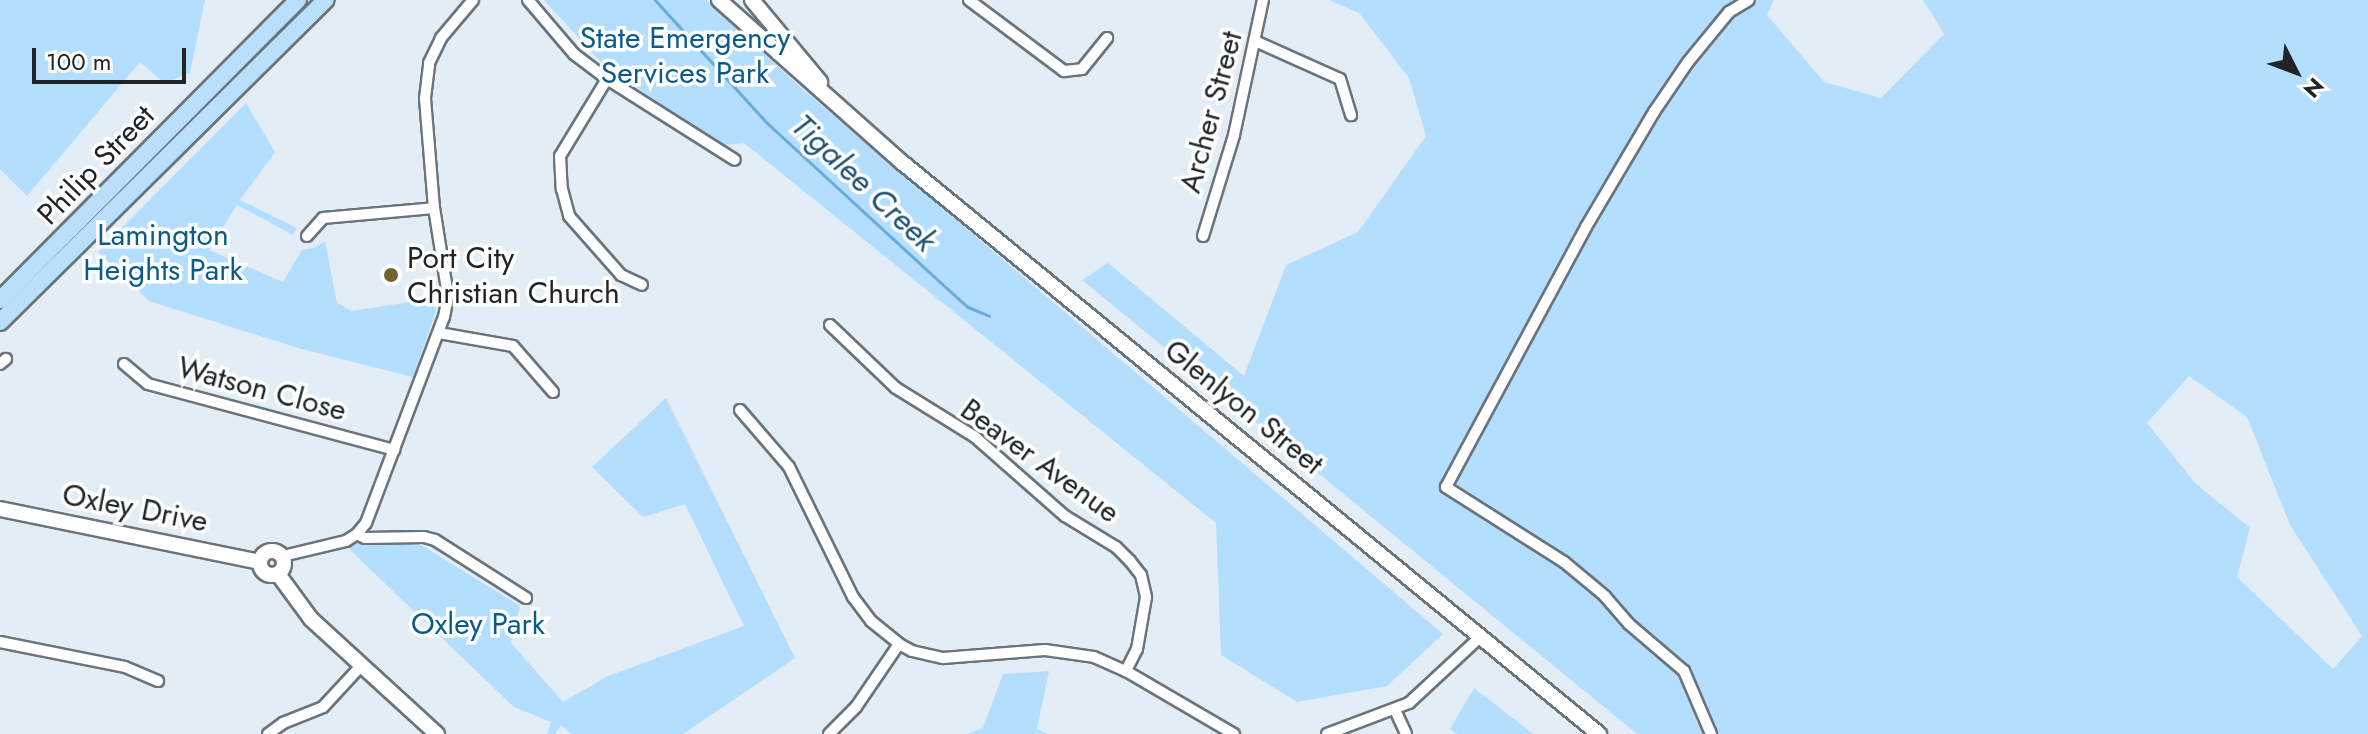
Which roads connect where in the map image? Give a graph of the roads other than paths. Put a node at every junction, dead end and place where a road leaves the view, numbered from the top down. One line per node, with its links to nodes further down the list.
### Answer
1 (298, 0): 20 (main road, Philip Street)
2 (325, 0): 21 (main road, Philip Street)
3 (473, 0): 16 (street)
4 (528, 0): 12 (street)
5 (719, 0): 14 (main road, Glenlyon Street)
6 (752, 0): 14 (main road, Glenlyon Street)
7 (969, 0): 10 (street)
8 (1263, 0): 11 (street, Archer Street)
9 (1749, 0): 48 (street)
10 (1107, 38)
11 (1255, 41): 13 (street); 18 (street, Archer Street)
12 (607, 79): 15 (street); 19 (street)
13 (1351, 115)
14 (854, 122): 34 (main road, Glenlyon Street)
15 (735, 160)
16 (434, 208): 17 (street); 23 (street)
17 (307, 236)
18 (1203, 236)
19 (642, 285)
20 (0, 300)
21 (0, 322)
22 (830, 325): 38 (street, Beaver Avenue)
23 (439, 333): 25 (street); 27 (street)
24 (124, 364): 27 (street, Watson Close)
25 (553, 392)
26 (740, 410): 36 (street)
27 (394, 450): 29 (street)
28 (0, 509): 31 (main road, Oxley Drive)
29 (357, 534): 30 (street); 33 (street)
30 (283, 556): 31 (main road); 32 (main road)
31 (260, 562): 32 (main road)
32 (278, 574): 37 (main road)
33 (526, 598)
34 (1481, 636): 40 (street); 47 (main road, Glenlyon Street)
35 (0, 642): 39 (street)
36 (899, 644): 38 (street); 43 (street)
37 (361, 666): 41 (street); 42 (main road)
38 (1126, 671): 44 (street)
39 (158, 681)
40 (1395, 710): 45 (street); 46 (street)
41 (268, 734)
42 (437, 734)
43 (829, 734)
44 (1234, 734)
45 (1327, 734)
46 (1406, 734)
47 (1599, 734)
48 (1711, 734)

